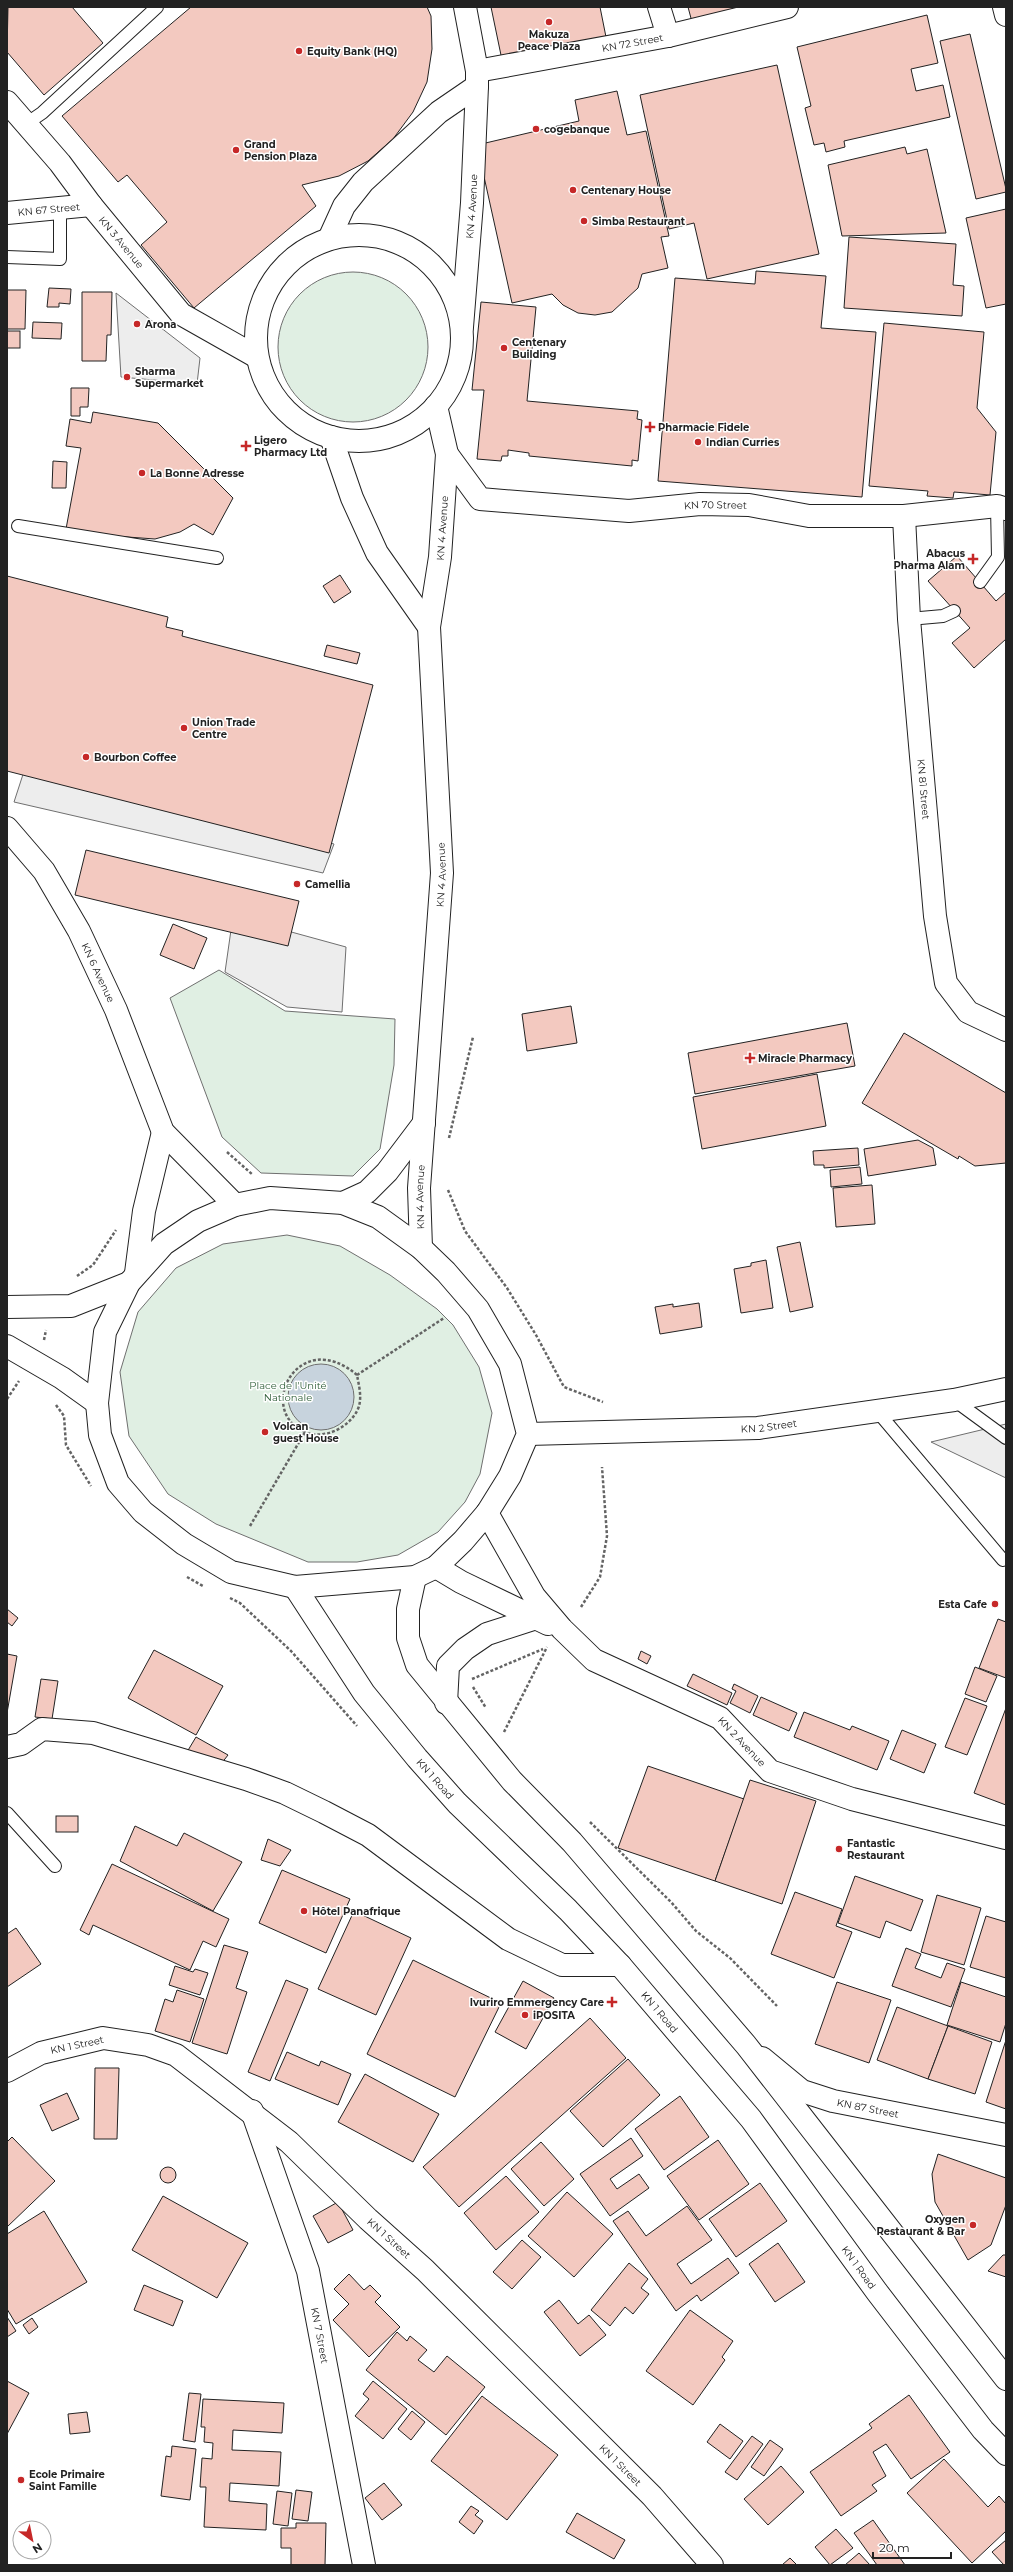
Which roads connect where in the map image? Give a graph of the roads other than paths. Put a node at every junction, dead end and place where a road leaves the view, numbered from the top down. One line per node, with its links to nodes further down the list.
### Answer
1 (157, 7): 10 (lane)
2 (465, 7): 8 (main road, KN 4 Avenue)
3 (659, 7): 7 (main road)
4 (787, 7): 7 (main road, KN 72 Street)
5 (1004, 7): 6 (main road)
6 (1006, 15)
7 (668, 36): 8 (main road, KN 72 Street)
8 (477, 79): 14 (main road); 16 (main road, KN 4 Avenue)
9 (7, 102): 10 (main road, KN 3 Avenue)
10 (26, 124): 11 (main road, KN 3 Avenue)
11 (90, 205): 12 (main road, KN 67 Street); 17 (main road, KN 3 Avenue)
12 (60, 209): 13 (main road, KN 67 Street); 15 (lane)
13 (7, 213)
14 (328, 240): 16 (main road, KN 4 Avenue); 17 (main road, KN 4 Avenue)
15 (7, 257)
16 (462, 327): 18 (main road, KN 4 Avenue)
17 (257, 356): 19 (main road, KN 4 Avenue)
18 (436, 406): 19 (main road, KN 4 Avenue); 20 (main road, KN 4 Avenue)
19 (331, 438): 28 (main road)
20 (447, 454): 22 (main road, KN 70 Street); 28 (main road, KN 4 Avenue)
21 (1001, 507): 22 (main road, KN 70 Street); 25 (lane)
22 (904, 516): 27 (main road, KN 81 Street)
23 (18, 526): 24 (lane)
24 (217, 558)
25 (980, 582)
26 (954, 611): 27 (lane)
27 (909, 619): 30 (main road, KN 81 Street)
28 (429, 627): 31 (main road, KN 4 Avenue)
29 (7, 828): 32 (main road, KN 6 Avenue)
30 (1006, 1030)
31 (424, 1123): 33 (main road); 35 (main road, KN 4 Avenue)
32 (163, 1132): 34 (main road, KN 6 Avenue); 36 (main road)
33 (343, 1204): 34 (main road); 35 (main road)
34 (235, 1205): 36 (main road)
35 (421, 1248): 43 (main road)
36 (133, 1278): 37 (main road); 41 (main road)
37 (7, 1307)
38 (7, 1346): 41 (main road)
39 (1006, 1389): 40 (main road, KN 2 Street)
40 (954, 1400): 42 (main road, KN 2 Street); 44 (lane)
41 (97, 1403): 49 (main road)
42 (877, 1411): 43 (main road, KN 2 Street); 46 (lane)
43 (528, 1434): 45 (main road)
44 (1006, 1438)
45 (487, 1513): 47 (main road); 51 (main road, KN 2 Avenue)
46 (1003, 1560)
47 (436, 1567): 48 (main road); 50 (main road, KN 2 Avenue)
48 (415, 1577): 49 (main road); 52 (main road)
49 (295, 1586): 57 (main road, KN 1 Road)
50 (533, 1618): 51 (main road, KN 2 Avenue); 52 (main road)
51 (562, 1629): 55 (main road, KN 2 Avenue)
52 (446, 1703): 58 (main road)
53 (7, 1747): 57 (main road)
54 (7, 1812): 56 (lane)
55 (1006, 1838)
56 (55, 1866)
57 (620, 1965): 63 (main road, KN 1 Road)
58 (746, 2045): 61 (main road, KN 87 Street); 62 (main road)
59 (7, 2071): 60 (main road, KN 1 Street)
60 (252, 2111): 64 (main road, KN 7 Street); 65 (main road, KN 1 Street)
61 (1006, 2135)
62 (1006, 2379)
63 (1006, 2454)
64 (364, 2565)
65 (712, 2565)

